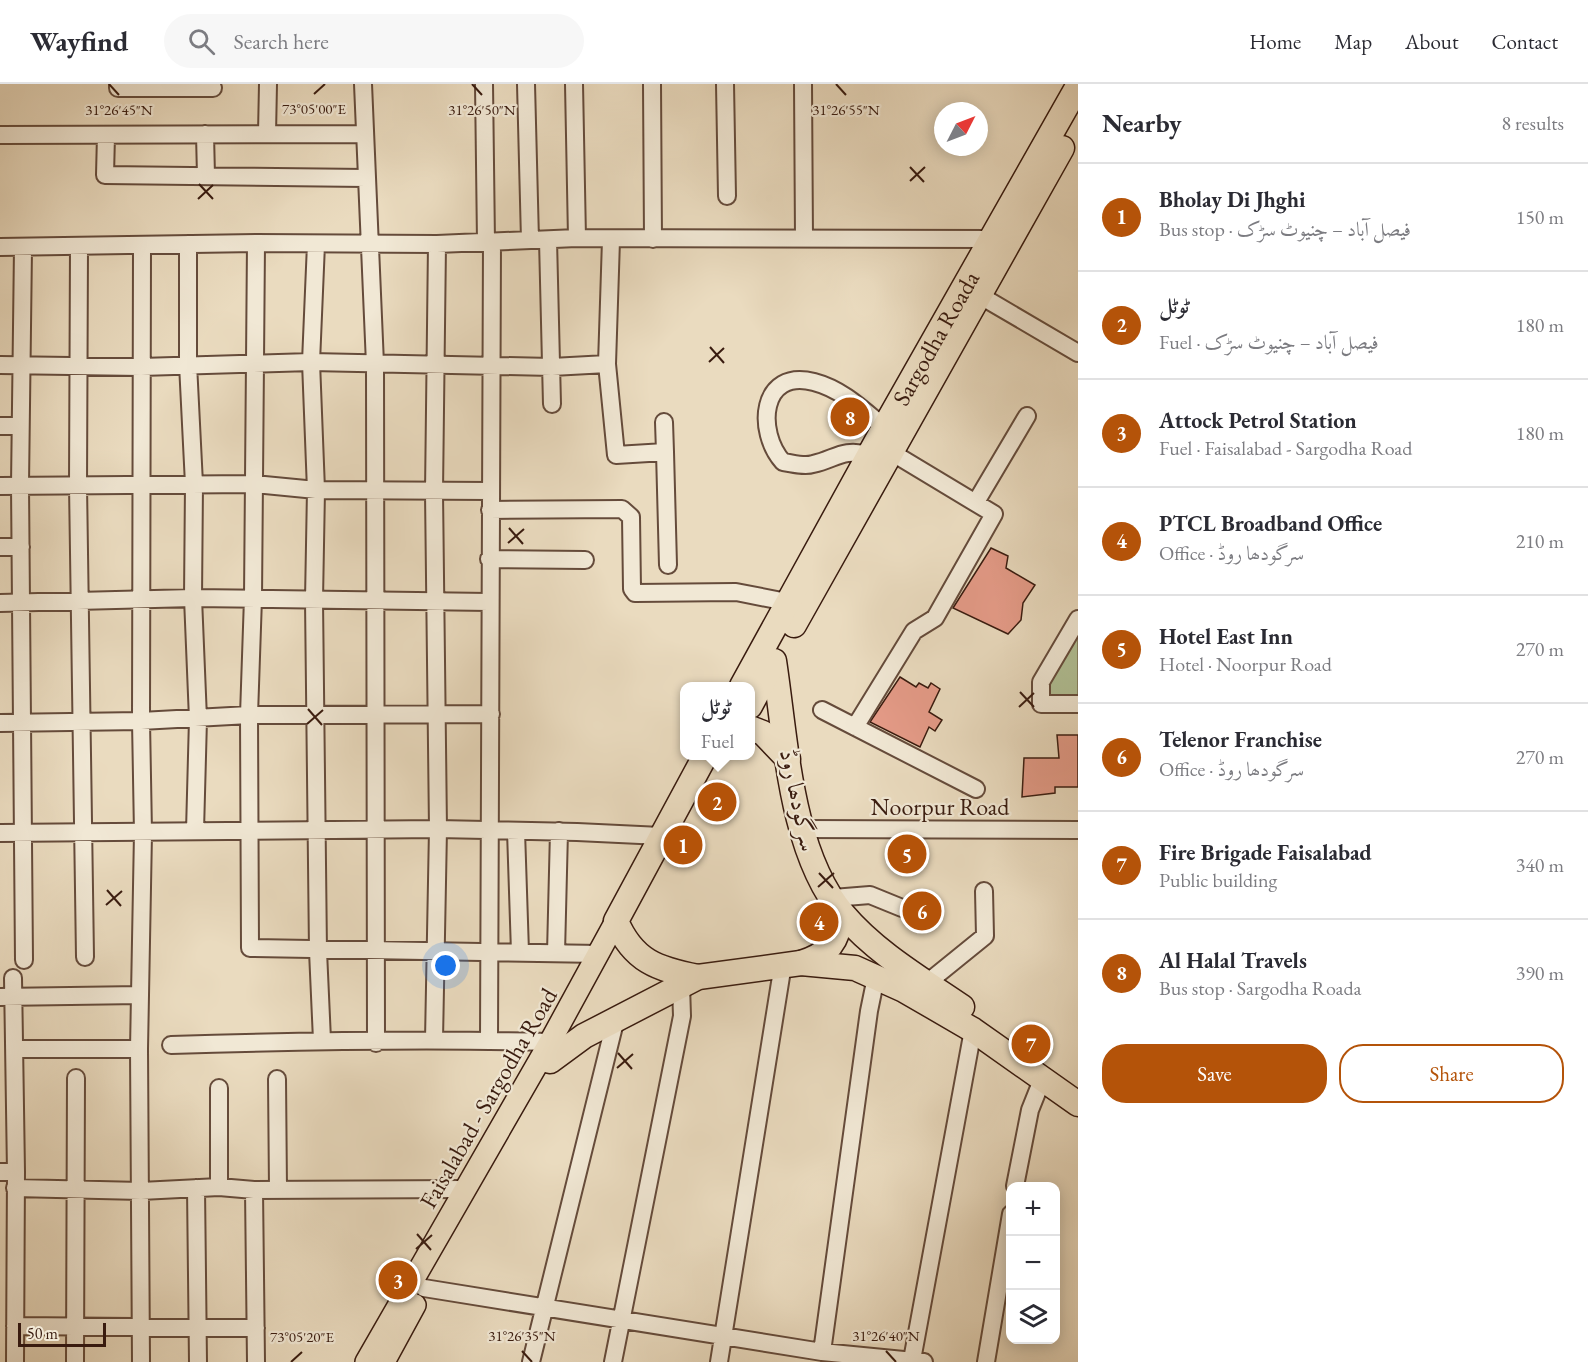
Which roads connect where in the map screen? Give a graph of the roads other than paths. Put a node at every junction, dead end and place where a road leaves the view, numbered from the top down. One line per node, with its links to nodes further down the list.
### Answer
1 (118, 84): 10 (street)
2 (268, 84): 14 (street)
3 (363, 84): 15 (street)
4 (484, 84): 28 (street)
5 (525, 84): 25 (street)
6 (574, 84): 21 (street)
7 (652, 84): 23 (street)
8 (724, 84): 20 (street)
9 (803, 84): 22 (street)
10 (176, 87): 11 (street)
11 (213, 88)
12 (1076, 102): 24 (highway, Sargodha Roada); 38 (highway, Sargodha Roada)
13 (206, 134): 14 (street); 17 (street); 18 (street)
14 (267, 134): 15 (street)
15 (363, 134): 19 (street)
16 (0, 135): 17 (street)
17 (106, 135): 18 (street)
18 (206, 176): 19 (street)
19 (366, 178): 30 (street)
20 (727, 196)
21 (577, 238): 26 (street); 27 (street)
22 (804, 238): 23 (street); 24 (street)
23 (653, 239): 27 (street)
24 (991, 239): 57 (highway, Sargodha Roada)
25 (530, 240): 26 (street); 28 (street)
26 (548, 240): 51 (street)
27 (611, 240): 46 (street)
28 (489, 242): 33 (street); 45 (street)
29 (256, 243): 31 (street); 32 (street); 41 (street)
30 (370, 243): 32 (street); 33 (street); 43 (street)
31 (188, 244): 36 (street); 42 (street)
32 (316, 244): 40 (street)
33 (437, 244): 44 (street)
34 (79, 246): 36 (street); 37 (street); 48 (street)
35 (0, 247): 37 (street)
36 (142, 247): 50 (street)
37 (23, 248): 49 (street)
38 (979, 295): 39 (street); 57 (highway, Sargodha Roada)
39 (1078, 352)
40 (311, 362): 41 (street); 43 (street); 65 (street)
41 (255, 363): 42 (street); 60 (street)
42 (188, 364): 50 (street); 59 (street)
43 (375, 364): 44 (street); 66 (street)
44 (436, 364): 45 (street); 68 (street)
45 (493, 364): 51 (street); 67 (street)
46 (607, 364): 51 (street); 58 (street)
47 (0, 365): 49 (street)
48 (80, 365): 49 (street); 50 (street); 62 (street)
49 (20, 366): 56 (street)
50 (141, 367): 64 (street)
51 (552, 367): 52 (street)
52 (552, 404)
53 (1027, 416): 69 (street)
54 (664, 422): 58 (street)
55 (0, 426): 56 (street)
56 (20, 426): 61 (street)
57 (886, 443): 57 (street); 69 (street); 84 (highway, Sargodha Roada); 88 (highway, Sargodha Roada)
58 (665, 452): 75 (street)
59 (194, 484): 60 (street); 64 (street); 76 (street)
60 (254, 484): 65 (street); 77 (street)
61 (20, 485): 62 (street); 63 (street); 72 (street)
62 (78, 485): 64 (street); 82 (street)
63 (0, 486)
64 (141, 486): 78 (street)
65 (316, 490): 66 (street); 80 (street)
66 (375, 490): 68 (street); 79 (street)
67 (490, 491): 68 (street); 70 (street)
68 (434, 492): 81 (street)
69 (976, 502): 103 (street)
70 (490, 510): 73 (street); 84 (street)
71 (0, 547): 72 (street)
72 (21, 547): 86 (street)
73 (489, 559): 74 (street); 83 (street)
74 (585, 560)
75 (668, 565)
76 (193, 598): 77 (street); 78 (street); 98 (street)
77 (253, 598): 80 (street); 95 (street)
78 (141, 599): 82 (street); 99 (street)
79 (375, 599): 80 (street); 81 (street); 97 (street)
80 (314, 600): 96 (street)
81 (436, 600): 83 (street); 93 (street)
82 (80, 601): 86 (street); 100 (street)
83 (489, 602): 94 (street)
84 (788, 602): 89 (highway, Sargodha Roada)
85 (0, 603): 86 (street)
86 (21, 603): 101 (street)
87 (1078, 620): 91 (street)
88 (774, 661): 90 (highway, Sargodha Roada); 105 (highway, سرگودھا روڈ)
89 (745, 682)
90 (755, 697)
91 (1078, 704)
92 (822, 710): 103 (street)
93 (436, 714): 94 (street); 97 (street); 109 (street)
94 (491, 714): 120 (street)
95 (249, 715): 96 (street); 98 (street); 113 (street)
96 (317, 715): 97 (street); 119 (street)
97 (377, 715): 114 (street)
98 (198, 718): 99 (street); 112 (street)
99 (141, 720): 100 (street); 122 (street)
100 (82, 721): 101 (street); 118 (street)
101 (22, 722): 102 (street); 117 (street)
102 (0, 723)
103 (855, 727): 108 (street)
104 (755, 730): 105 (highway)
105 (788, 759): 110 (highway, سرگودھا روڈ)
106 (703, 760): 123 (highway)
107 (722, 760): 127 (highway)
108 (976, 789)
109 (438, 829): 114 (street); 120 (street); 130 (street)
110 (802, 830): 111 (street, Noorpur Road); 125 (highway, سرگودھا روڈ)
111 (1078, 830)
112 (195, 831): 113 (street); 122 (street)
113 (250, 831): 119 (street); 129 (street)
114 (376, 831): 119 (street); 128 (street)
115 (516, 831): 116 (street); 120 (street); 132 (street)
116 (559, 831): 123 (street); 133 (street)
117 (22, 832): 118 (street); 121 (street); 136 (street)
118 (84, 832): 122 (street); 135 (street)
119 (318, 832): 129 (street)
120 (492, 832): 131 (street)
121 (0, 833)
122 (143, 833): 142 (street)
123 (661, 836): 127 (highway)
124 (984, 891): 141 (street)
125 (837, 905): 126 (street); 137 (highway); 141 (highway, سرگودھا روڈ)
126 (902, 908)
127 (619, 928): 134 (main road, Faisalabad - Sargodha Road); 140 (highway); 153 (main road, Faisalabad - Sargodha Road)
128 (377, 950): 129 (street); 130 (street); 149 (street)
129 (318, 951): 146 (street)
130 (436, 951): 131 (street); 147 (street)
131 (490, 952): 132 (street); 148 (street)
132 (520, 952): 133 (street)
133 (556, 953): 134 (street)
134 (600, 954): 153 (main road, Faisalabad - Sargodha Road)
135 (85, 957)
136 (24, 960)
137 (792, 963): 138 (highway); 140 (highway); 181 (street)
138 (876, 977): 141 (highway); 182 (street)
139 (13, 978): 143 (street)
140 (690, 981): 144 (highway); 175 (street)
141 (914, 982): 145 (highway); 157 (highway)
142 (140, 995): 143 (street); 151 (street)
143 (7, 997): 152 (street)
144 (616, 1018): 153 (highway); 174 (street)
145 (973, 1030): 156 (highway); 184 (street)
146 (322, 1040): 149 (street); 150 (street)
147 (434, 1040): 148 (street); 149 (street)
148 (489, 1041): 153 (street)
149 (376, 1043)
150 (171, 1045)
151 (139, 1049): 152 (street); 169 (street)
152 (10, 1052): 160 (street)
153 (550, 1052): 166 (main road, Faisalabad - Sargodha Road); 172 (main road, Faisalabad - Sargodha Road)
154 (76, 1078): 167 (street)
155 (277, 1079): 165 (street)
156 (1042, 1080): 159 (highway); 162 (street)
157 (1078, 1086)
158 (219, 1088): 163 (street)
159 (1078, 1104)
160 (7, 1114): 161 (street)
161 (10, 1177): 167 (street); 171 (street)
162 (1016, 1182)
163 (219, 1187): 164 (street); 168 (street)
164 (196, 1188): 169 (street); 178 (street)
165 (278, 1189): 166 (street); 168 (street)
166 (465, 1189): 189 (main road, Faisalabad - Sargodha Road)
167 (75, 1190): 169 (street); 180 (street)
168 (254, 1190): 179 (street)
169 (141, 1191): 177 (street)
170 (1007, 1236): 194 (street)
171 (7, 1239): 173 (street)
172 (424, 1288): 174 (street); 190 (main road, Faisalabad - Sargodha Road)
173 (7, 1301): 176 (street)
174 (544, 1308): 175 (street); 191 (street)
175 (620, 1321): 181 (street); 192 (street)
176 (15, 1326): 180 (street); 183 (street)
177 (140, 1326): 178 (street); 180 (street); 186 (street)
178 (198, 1327): 179 (street); 187 (street)
179 (256, 1328): 188 (street)
180 (75, 1329): 185 (street)
181 (723, 1337): 182 (street); 193 (street)
182 (822, 1352): 184 (street)
183 (10, 1361)
184 (920, 1361)
185 (75, 1362)
186 (141, 1362)
187 (198, 1362)
188 (256, 1362)
189 (366, 1362)
190 (384, 1362)
191 (531, 1362)
192 (613, 1362)
193 (718, 1362)
194 (986, 1362)

